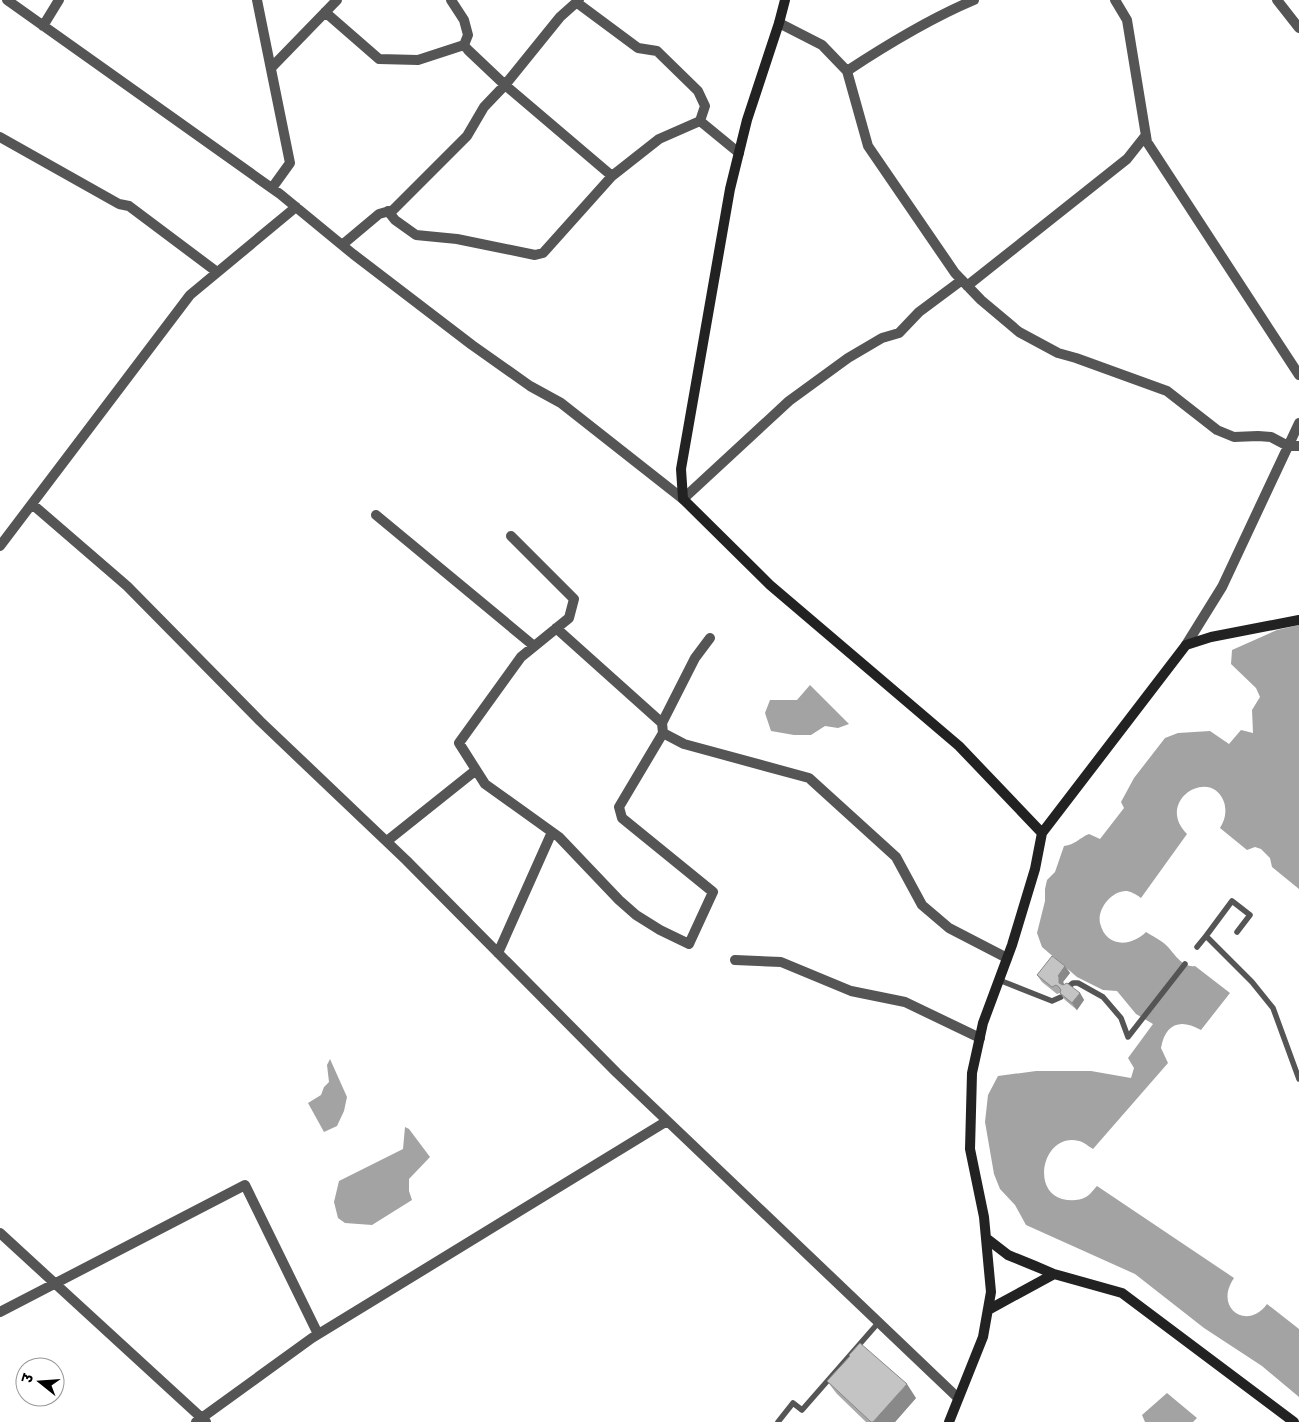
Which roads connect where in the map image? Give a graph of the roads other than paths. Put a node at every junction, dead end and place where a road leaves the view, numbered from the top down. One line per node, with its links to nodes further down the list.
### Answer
1 (7, 0): 15 (street)
2 (59, 0): 15 (street)
3 (258, 0): 18 (street)
4 (337, 0): 12 (street)
5 (451, 0): 17 (street)
6 (785, 0): 14 (main road)
7 (948, 0): 13 (street)
8 (974, 0): 13 (street)
9 (1114, 0): 22 (street)
10 (1277, 0): 16 (street)
11 (578, 1): 20 (street); 21 (street)
12 (325, 12): 17 (street); 18 (street)
13 (947, 12): 19 (street)
14 (779, 23): 19 (street); 24 (main road)
15 (43, 26): 26 (street)
16 (1299, 28)
17 (464, 45): 20 (street)
18 (271, 68): 26 (street)
19 (847, 71): 31 (street)
20 (505, 85): 25 (street); 28 (street)
21 (700, 121): 24 (street); 25 (street)
22 (1146, 135): 31 (street); 32 (street)
23 (0, 137): 30 (street)
24 (739, 153): 35 (main road)
25 (612, 176): 28 (street)
26 (272, 188): 27 (street)
27 (296, 207): 29 (street); 30 (street)
28 (388, 211): 29 (street)
29 (342, 245): 35 (street)
30 (218, 272): 36 (street)
31 (965, 283): 34 (street); 35 (street)
32 (1299, 375)
33 (1299, 423): 34 (street)
34 (1294, 446): 43 (street)
35 (683, 499): 48 (main road)
36 (32, 504): 39 (street); 49 (street)
37 (376, 515): 44 (street)
38 (512, 536): 41 (street)
39 (0, 546)
40 (1299, 620): 43 (main road)
41 (556, 628): 44 (street); 45 (street)
42 (710, 638): 45 (street)
43 (1186, 645): 48 (main road)
44 (534, 646): 46 (street)
45 (663, 728): 47 (street); 54 (street)
46 (476, 770): 47 (street); 49 (street)
47 (552, 832): 53 (street)
48 (1042, 833): 54 (main road)
49 (386, 841): 53 (street)
50 (1237, 932): 51 (lane)
51 (1206, 936): 52 (lane); 61 (lane)
52 (1197, 947)
53 (498, 953): 62 (street)
54 (1007, 958): 57 (main road)
55 (734, 960): 60 (street)
56 (1183, 966): 58 (lane)
57 (999, 980): 59 (lane); 60 (main road)
58 (1068, 987)
59 (1061, 997)
60 (980, 1038): 64 (main road)
61 (1299, 1079)
62 (668, 1121): 69 (street); 70 (street)
63 (0, 1233): 66 (street)
64 (986, 1238): 65 (main road); 67 (main road)
65 (1054, 1274): 67 (main road); 75 (main road)
66 (56, 1284): 68 (street); 70 (street); 72 (street)
67 (988, 1310): 71 (main road)
68 (0, 1312)
69 (879, 1322): 71 (street); 73 (lane)
70 (318, 1334): 72 (street)
71 (958, 1398): 74 (main road)
72 (201, 1421)
73 (778, 1422)
74 (949, 1422)
75 (1294, 1422)

